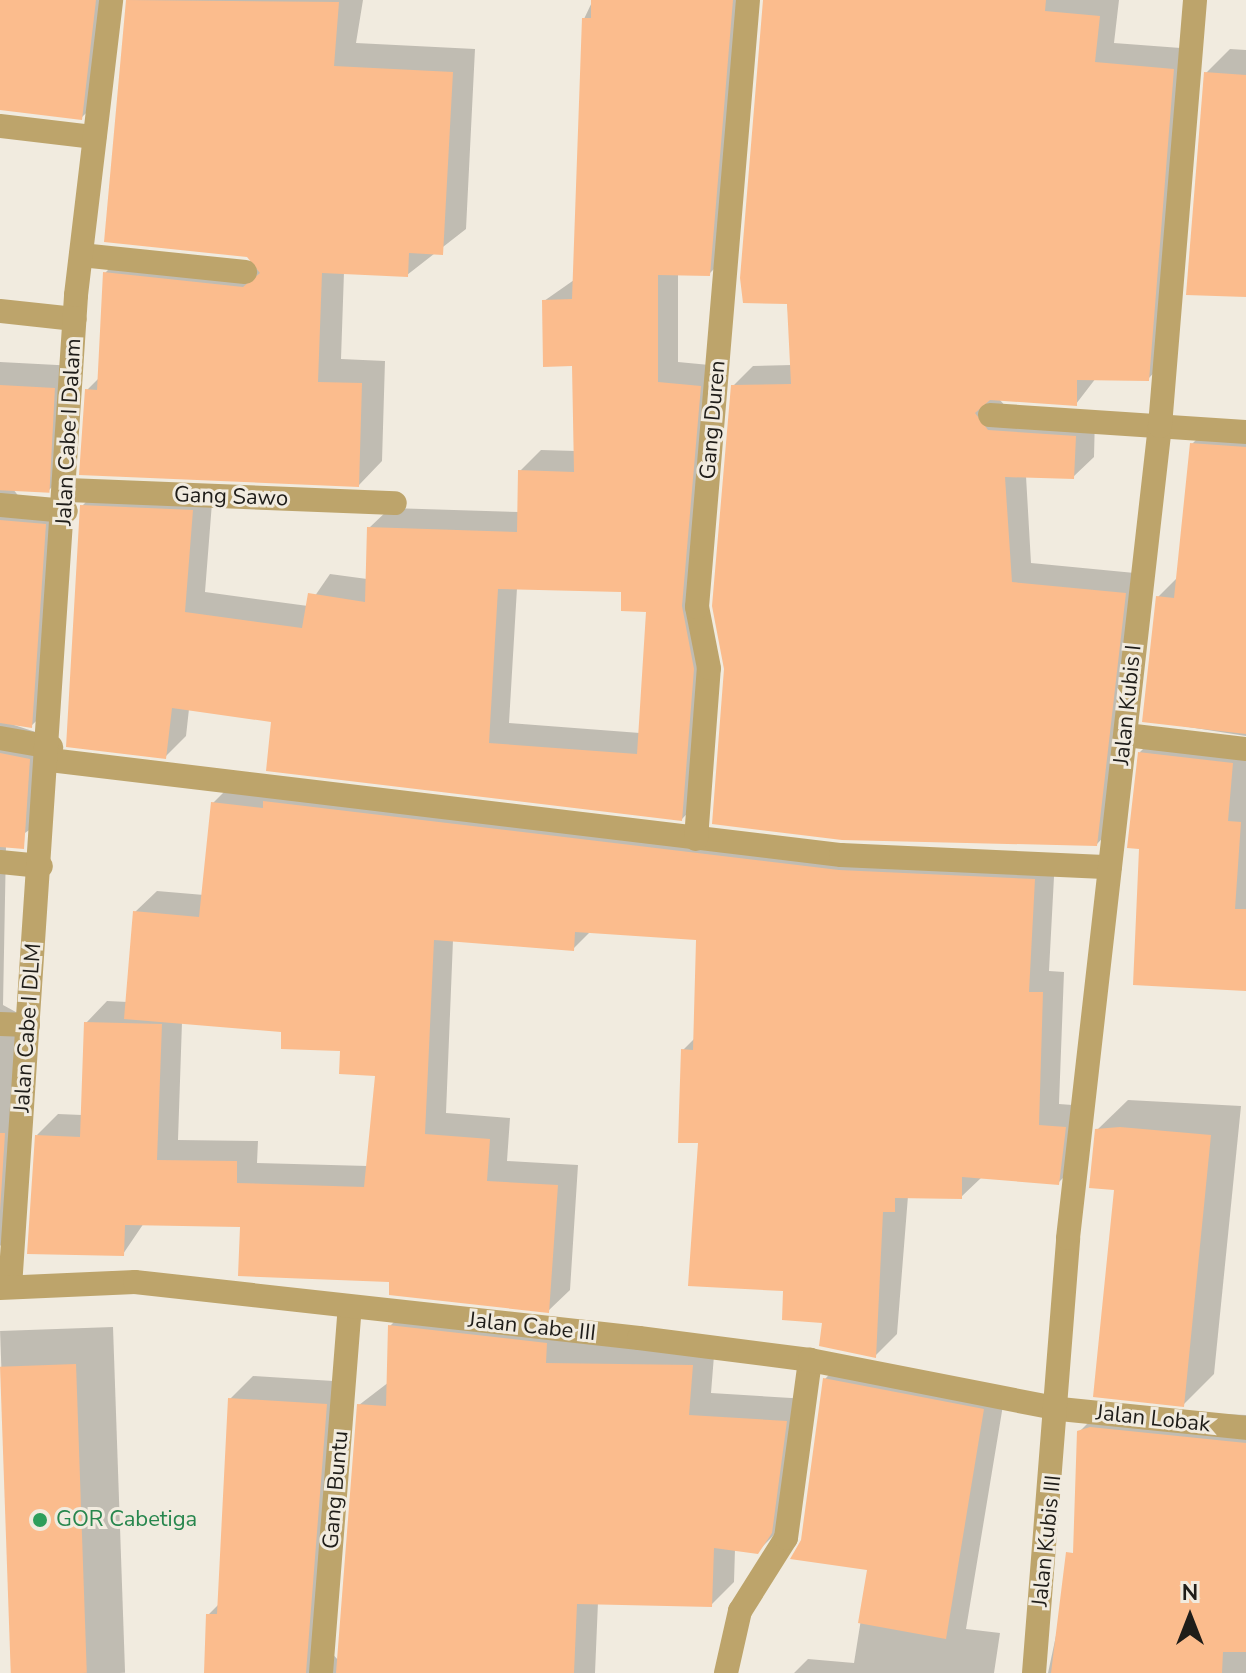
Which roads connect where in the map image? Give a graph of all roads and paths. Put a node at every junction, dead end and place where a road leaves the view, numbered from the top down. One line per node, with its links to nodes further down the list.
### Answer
1 (111, 0): 5 (street, Jalan Cabe I Dalam)
2 (748, 0): 20 (street, Gang Duren)
3 (1195, 0): 11 (street, Jalan Kubis I)
4 (0, 126): 5 (street)
5 (94, 137): 6 (street, Jalan Cabe I Dalam)
6 (81, 255): 7 (street); 9 (street, Jalan Cabe I Dalam)
7 (245, 272)
8 (0, 311): 9 (street)
9 (75, 319): 13 (street, Jalan Cabe I Dalam)
10 (990, 415): 11 (street)
11 (1160, 426): 12 (street); 16 (street, Jalan Kubis I)
12 (1246, 432)
13 (67, 501): 14 (street, Gang Sawo); 15 (street, Gang Sawo); 19 (street, Jalan Cabe I Dalam)
14 (395, 503)
15 (0, 505)
16 (1126, 735): 18 (street); 23 (street, Jalan Kubis I)
17 (0, 738): 19 (street)
18 (1246, 749)
19 (50, 754): 20 (street); 22 (street, Jalan Cabe I Dalam)
20 (696, 839): 23 (street)
21 (0, 862): 22 (street)
22 (41, 866): 25 (street, Jalan Cabe I DLM)
23 (1110, 867): 29 (street, Jalan Kubis I)
24 (0, 1024): 25 (street)
25 (28, 1025): 26 (street, Jalan Cabe I DLM)
26 (5, 1287): 27 (street, Jalan Cabe III)
27 (350, 1308): 28 (street, Jalan Cabe III); 31 (street, Gang Buntu)
28 (810, 1360): 29 (street, Jalan Cabe III); 32 (street)
29 (1060, 1409): 30 (street, Jalan Lobak); 33 (street, Jalan Kubis III)
30 (1246, 1428)
31 (321, 1673)
32 (726, 1673)
33 (1034, 1673)

